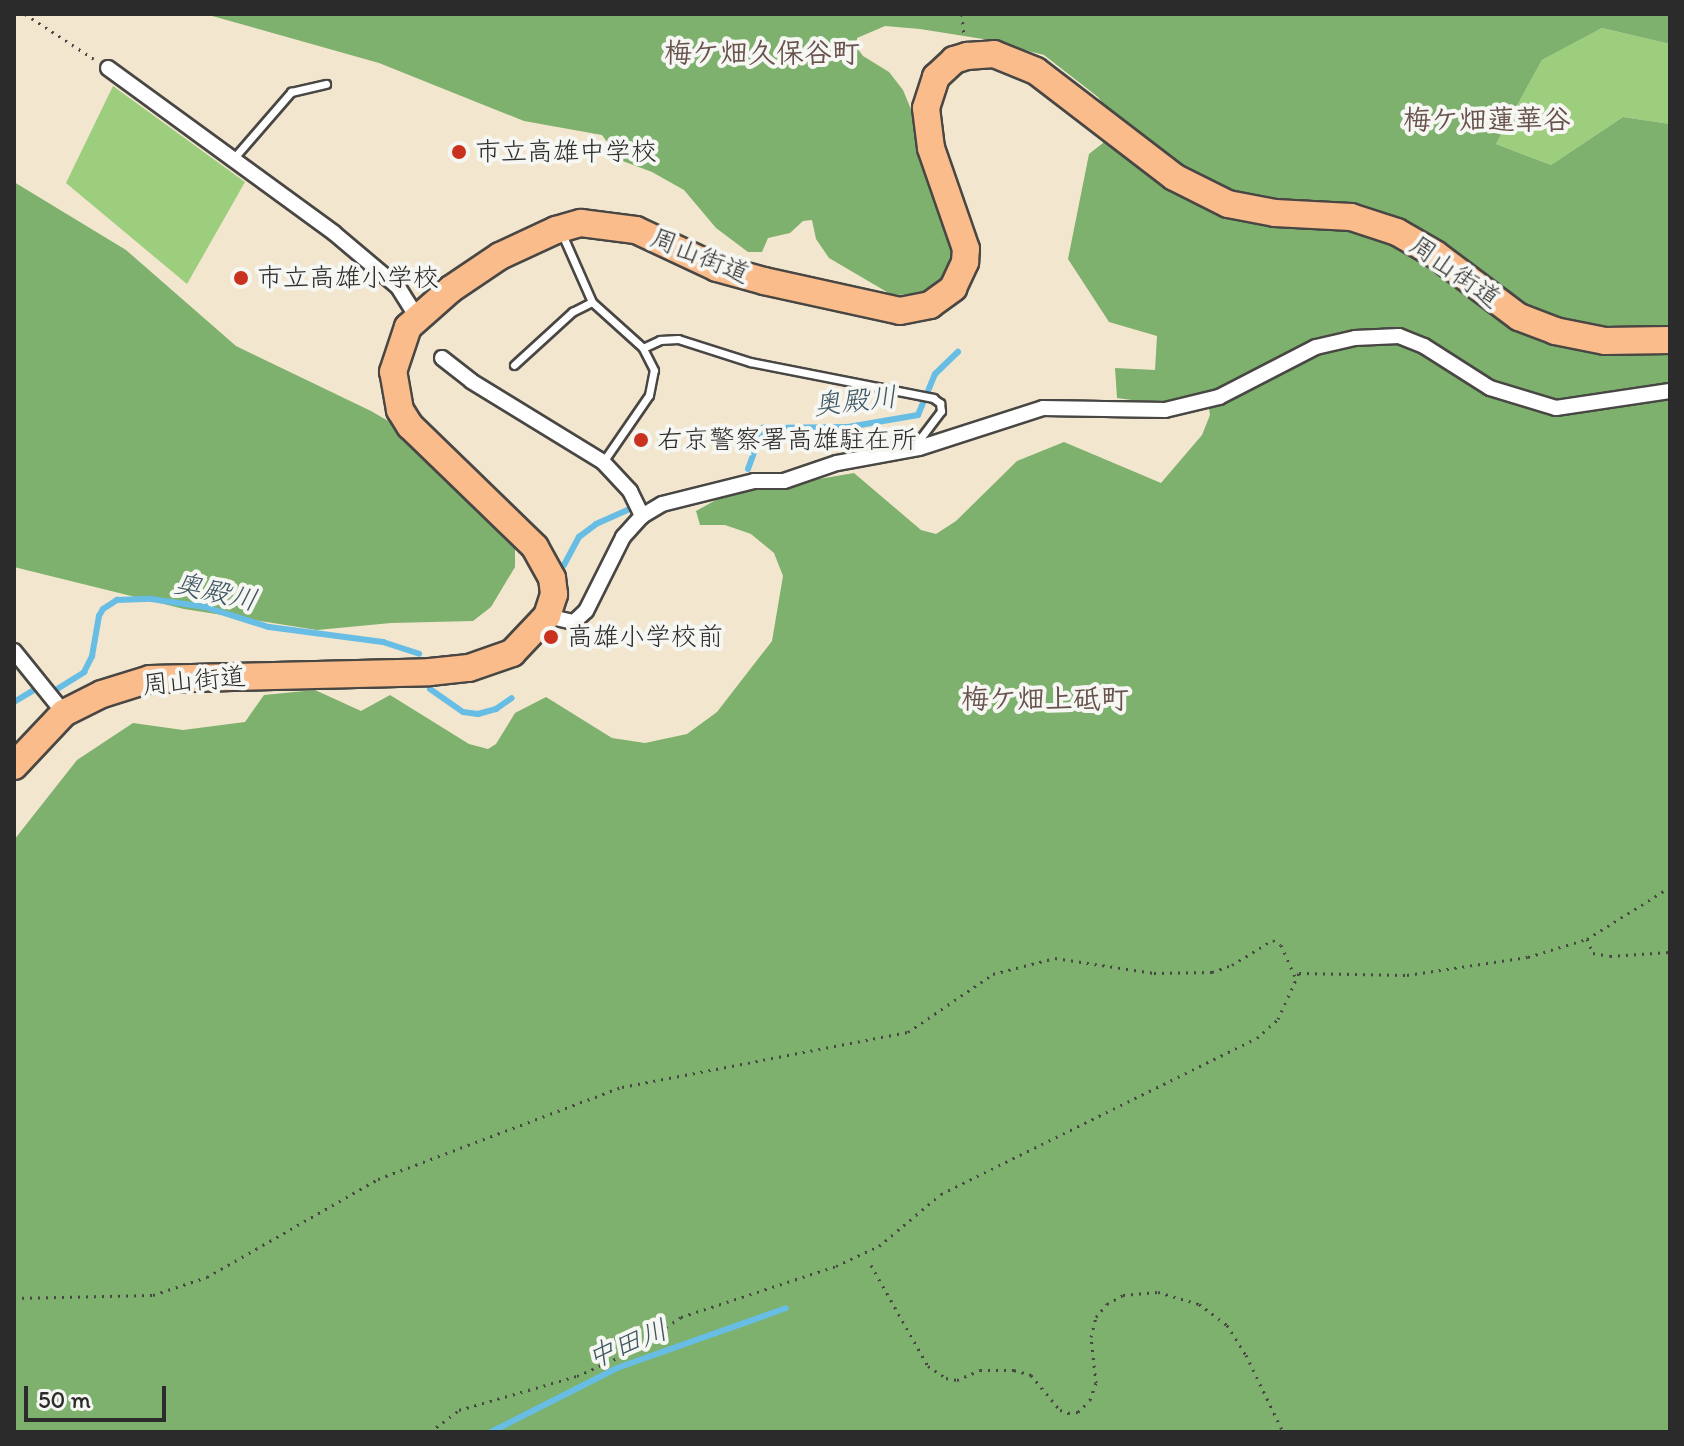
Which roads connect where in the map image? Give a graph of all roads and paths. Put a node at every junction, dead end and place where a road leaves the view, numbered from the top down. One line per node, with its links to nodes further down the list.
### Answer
1 (25, 14): 2 (path)
2 (108, 68): 4 (street)
3 (326, 84): 4 (lane)
4 (233, 159): 7 (street)
5 (559, 228): 6 (lane); 7 (highway, 周山街道); 8 (highway, 周山街道)
6 (592, 302): 9 (lane); 11 (lane)
7 (416, 316): 16 (highway, 周山街道)
8 (1670, 340)
9 (643, 348): 13 (lane); 14 (lane)
10 (442, 358): 14 (street)
11 (514, 365)
12 (1670, 391): 13 (street)
13 (906, 452): 15 (street)
14 (603, 462): 15 (street)
15 (642, 516): 16 (street)
16 (547, 616): 18 (highway, 周山街道)
17 (14, 651): 18 (street)
18 (64, 713): 19 (highway, 周山街道)
19 (14, 766)
20 (1670, 887): 21 (path)
21 (1587, 939): 22 (path); 23 (path)
22 (1670, 952)
23 (1295, 976): 25 (path); 26 (path)
24 (871, 1265): 27 (path)
25 (14, 1298)
26 (430, 1432)
27 (1283, 1432)

